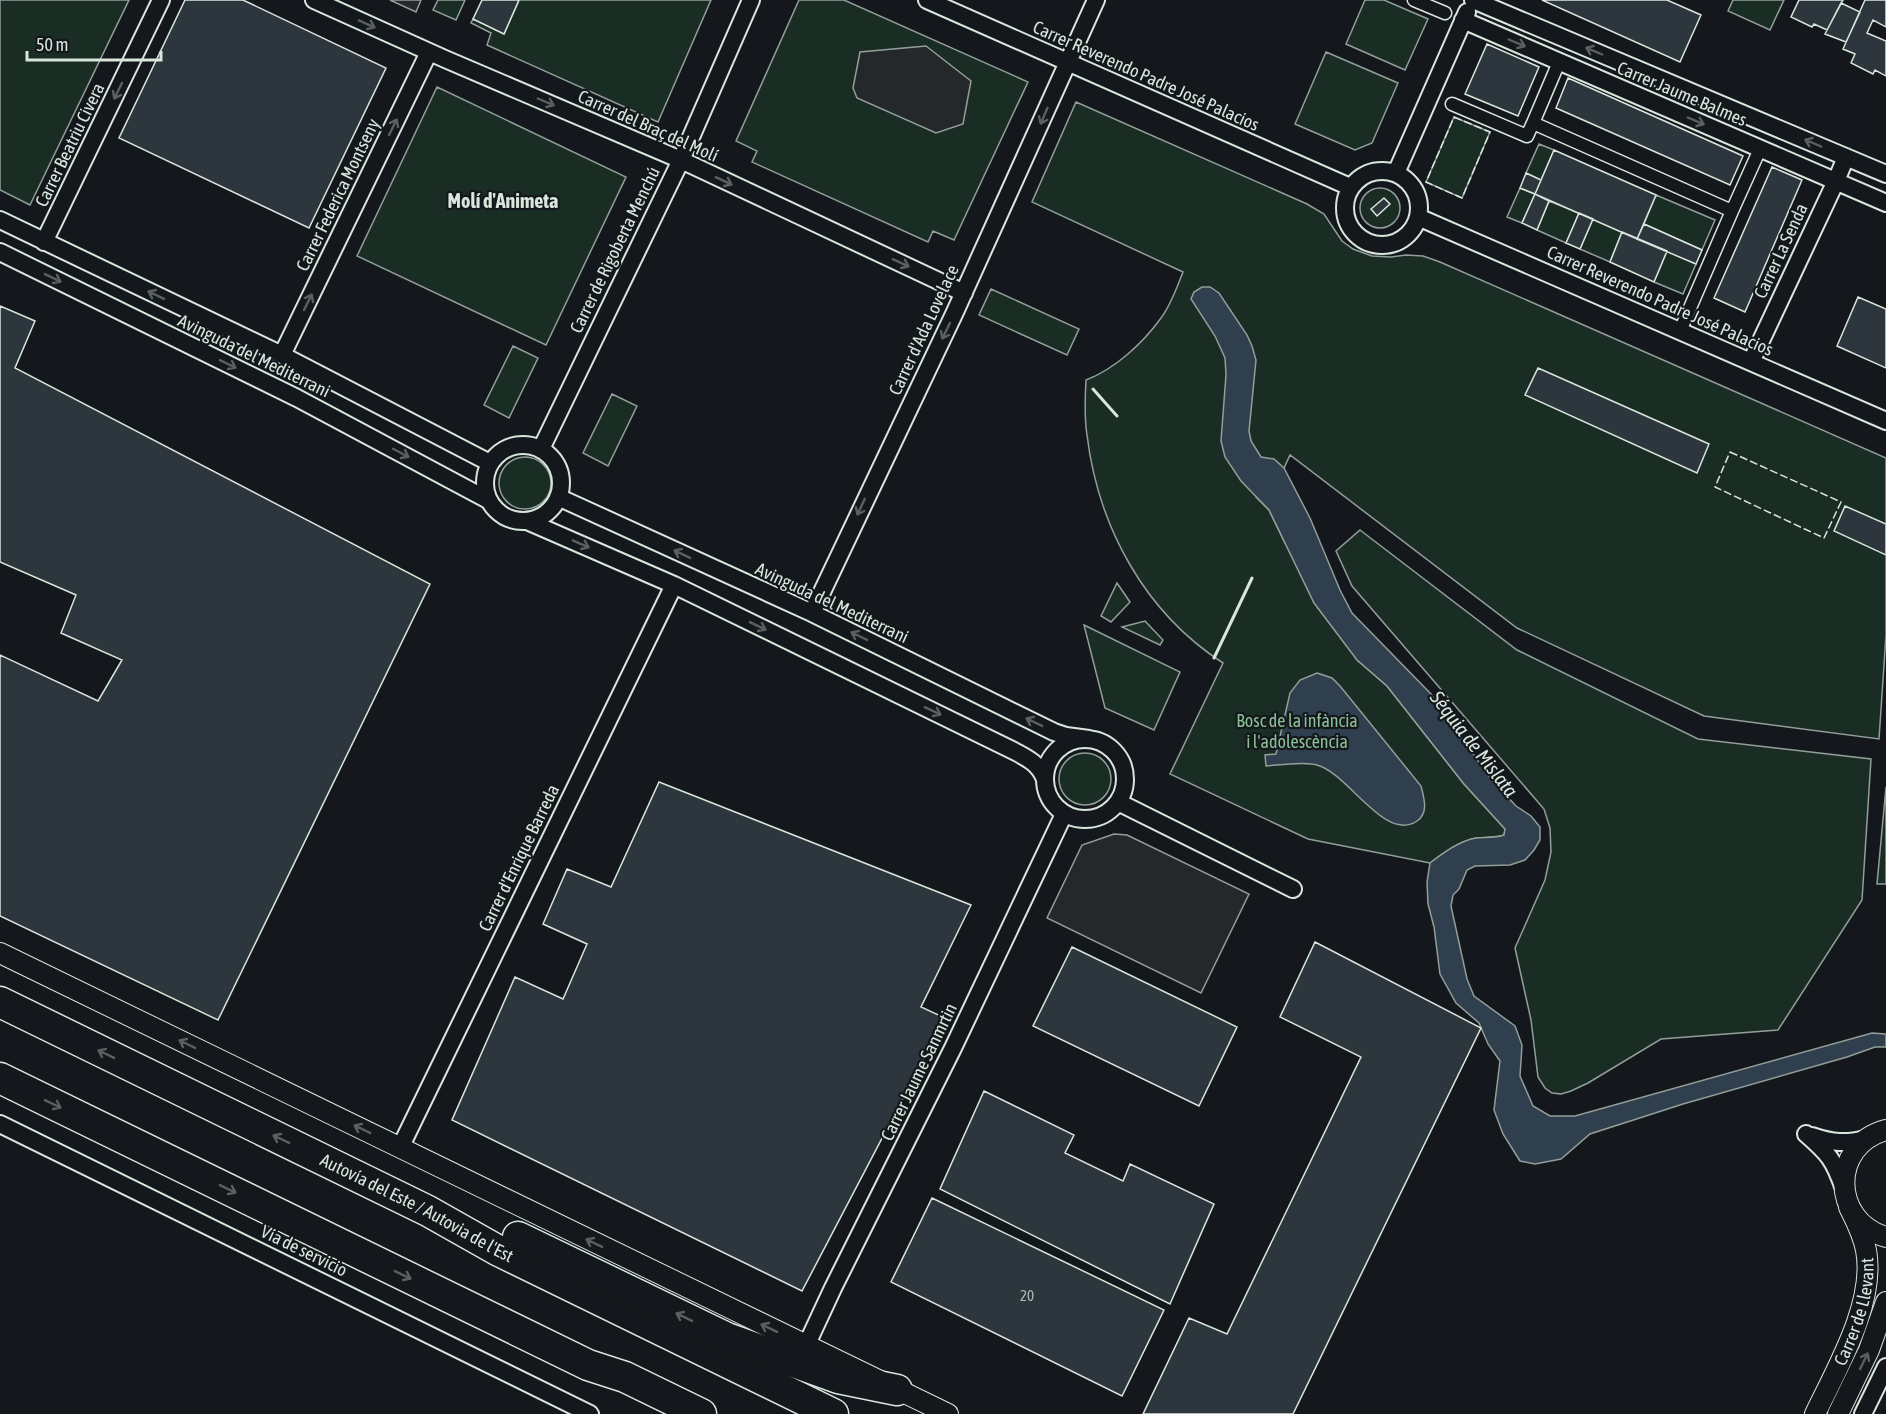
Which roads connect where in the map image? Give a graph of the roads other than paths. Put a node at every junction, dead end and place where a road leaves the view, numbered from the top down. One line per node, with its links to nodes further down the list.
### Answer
1 (161, 0): 26 (street, Carrer Beatriu Civera, one-way to 26)
2 (314, 0): 10 (street, Carrer del Braç del Molí, one-way to 10)
3 (751, 0): 17 (street, Carrer de Rigoberta Menchú)
4 (927, 0): 11 (street, Carrer Reverendo Padre José Palacios)
5 (1096, 0): 11 (street, Carrer d'Ada Lovelace)
6 (1414, 0): 8 (street)
7 (1472, 0): 9 (street); 16 (street, Carrer Jaume Balmes, one-way to 7)
8 (1445, 13)
9 (1463, 20): 12 (street, Carrer Jaume Balmes, one-way to 12); 18 (street)
10 (429, 52): 17 (street, Carrer del Braç del Molí, one-way to 17); 30 (street, Carrer Federica Montseny, one-way to 10)
11 (1067, 62): 21 (street, Carrer Reverendo Padre José Palacios); 28 (street, Carrer d'Ada Lovelace, one-way to 28)
12 (1559, 62): 14 (street); 15 (street, Carrer Jaume Balmes, one-way to 15)
13 (1452, 104): 14 (street)
14 (1533, 123): 23 (street)
15 (1760, 148): 20 (street, Carrer Jaume Balmes); 23 (street)
16 (1846, 157): 19 (street, Carrer Jaume Balmes); 20 (street, Carrer La Senda)
17 (681, 160): 28 (street, Carrer del Braç del Molí, one-way to 28); 33 (street, Carrer de Rigoberta Menchú)
18 (1396, 173): 21 (street); 24 (street)
19 (1886, 174)
20 (1836, 181): 22 (street, Carrer Jaume Balmes); 31 (street, Carrer La Senda)
21 (1350, 187): 24 (street)
22 (1886, 203)
23 (1732, 211): 29 (street)
24 (1419, 217): 29 (street, Carrer Reverendo Padre José Palacios)
25 (0, 220): 26 (street, Avinguda del Mediterrani)
26 (44, 242): 30 (street, Avinguda del Mediterrani, one-way to 26)
27 (0, 252): 36 (street, Avinguda del Mediterrani, one-way to 36)
28 (964, 292): 39 (street, Carrer d'Ada Lovelace, one-way to 39)
29 (1680, 331): 31 (street, Carrer Reverendo Padre José Palacios)
30 (282, 355): 34 (street, Avinguda del Mediterrani)
31 (1750, 362): 32 (street, Carrer Reverendo Padre José Palacios)
32 (1886, 422)
33 (541, 449): 34 (street); 35 (street)
34 (490, 463): 36 (street)
35 (558, 497): 37 (street); 39 (street, Avinguda del Mediterrani, one-way to 35)
36 (488, 500): 37 (street)
37 (527, 521): 38 (street, one-way to 38)
38 (674, 585): 41 (street, one-way to 41); 51 (street, Carrer d'Enrique Barreda)
39 (812, 613): 40 (street, Avinguda del Mediterrani, one-way to 39)
40 (1089, 739): 41 (street); 42 (street)
41 (1044, 777): 43 (street)
42 (1118, 802): 43 (street); 44 (street)
43 (1064, 814): 56 (street, Carrer Jaume Sanmrtin)
44 (1293, 889)
45 (0, 953): 51 (street, one-way to 45)
46 (0, 1002): 53 (highway, Autovía del Este / Autovia de l'Est, one-way to 46)
47 (0, 1078): 57 (highway, one-way to 57)
48 (0, 1124): 60 (street, Vía de servicio)
49 (1886, 1130): 50 (street)
50 (1866, 1139): 52 (street); 52 (street)
51 (400, 1148): 56 (street, one-way to 51)
52 (1846, 1198): 54 (street); 65 (street, Carrer de Llevant)
53 (428, 1211): 59 (highway, one-way to 53); 63 (highway, Autovía del Este / Autovia de l'Est)
54 (1886, 1237)
55 (1886, 1302): 66 (street, Carrer de Llevant, one-way to 55)
56 (806, 1346): 59 (street)
57 (588, 1365): 61 (highway); 62 (highway)
58 (1886, 1366): 67 (street)
59 (897, 1390): 64 (street)
60 (590, 1414)
61 (657, 1414)
62 (701, 1414)
63 (833, 1414)
64 (948, 1414)
65 (1815, 1414)
66 (1838, 1414)
67 (1863, 1414)

